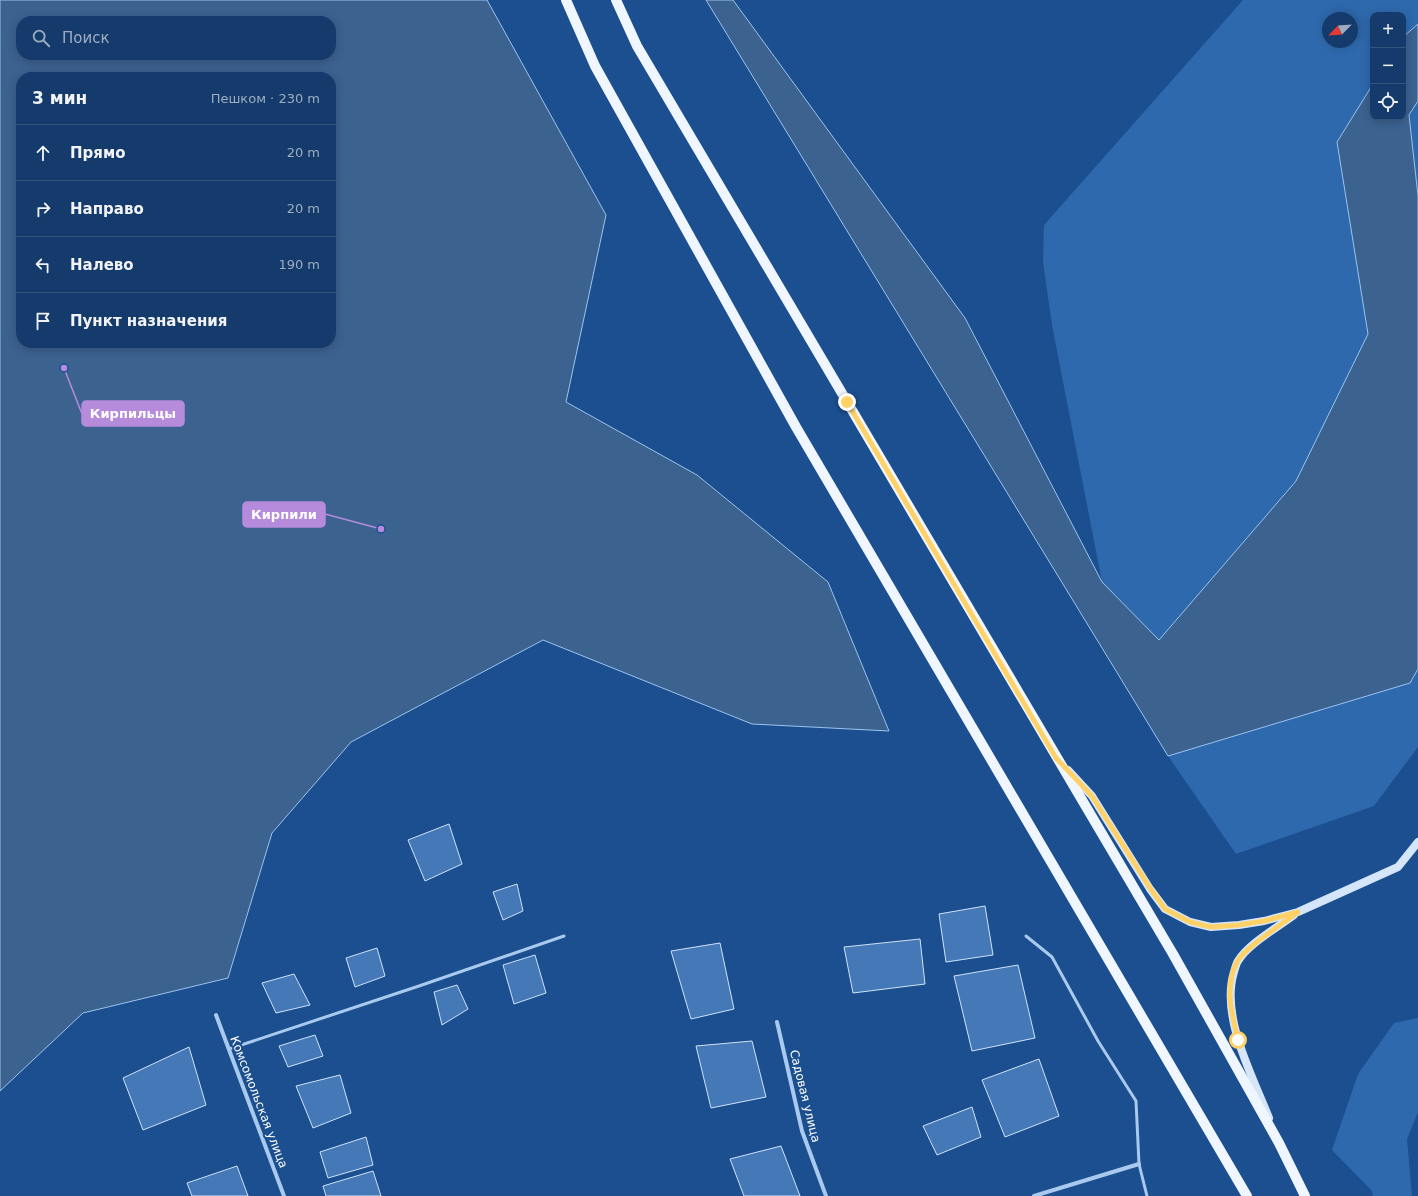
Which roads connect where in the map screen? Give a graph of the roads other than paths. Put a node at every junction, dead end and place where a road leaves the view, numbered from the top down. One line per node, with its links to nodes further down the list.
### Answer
1 (566, 0): 17 (main road)
2 (616, 0): 3 (main road)
3 (1056, 758): 5 (main road); 11 (main road)
4 (1418, 842): 5 (main road)
5 (1298, 912): 11 (main road)
6 (564, 936): 10 (lane)
7 (1026, 936): 12 (lane)
8 (216, 1015): 10 (street, Комсомольская улица)
9 (776, 1022): 14 (street, Садовая улица)
10 (229, 1049): 13 (street, Комсомольская улица)
11 (1279, 1143): 18 (main road)
12 (1139, 1164): 15 (street); 16 (lane)
13 (284, 1196)
14 (826, 1196)
15 (1034, 1196)
16 (1147, 1196)
17 (1247, 1196)
18 (1305, 1196)

